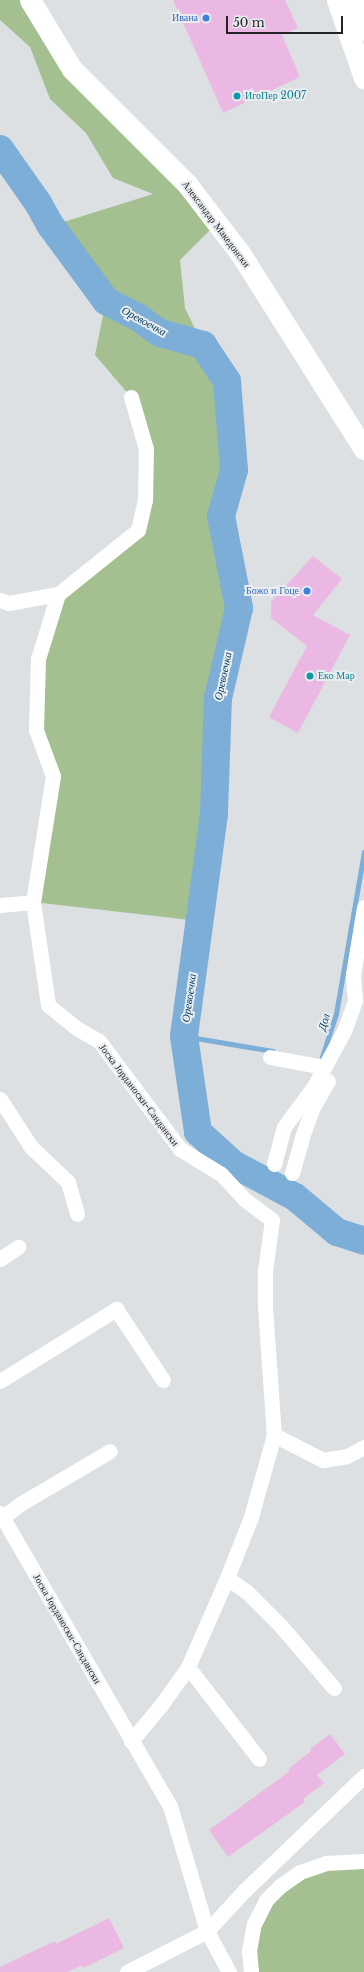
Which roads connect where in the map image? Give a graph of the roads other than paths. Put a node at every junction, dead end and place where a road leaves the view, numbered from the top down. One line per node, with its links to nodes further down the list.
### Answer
1 (30, 0): 7 (street, Александар Македонски)
2 (336, 0): 5 (street)
3 (353, 0): 4 (street)
4 (364, 30)
5 (364, 78)
6 (131, 397): 8 (street)
7 (364, 449)
8 (58, 594): 9 (street); 10 (street, Јоска Јорданоски-Сандански)
9 (0, 600)
10 (33, 902): 11 (street); 25 (street, Јоска Јорданоски-Сандански)
11 (0, 906)
12 (364, 907): 13 (street)
13 (360, 998): 14 (street)
14 (344, 1031): 16 (street); 19 (street)
15 (270, 1057): 16 (street)
16 (324, 1067): 18 (street)
17 (0, 1099): 20 (street)
18 (274, 1164)
19 (292, 1173)
20 (76, 1214)
21 (18, 1248): 22 (street)
22 (0, 1259)
23 (163, 1380): 24 (street)
24 (0, 1381)
25 (274, 1435): 26 (street); 29 (street, Јоска Јорданоски-Сандански)
26 (364, 1447)
27 (110, 1451): 28 (street, Јоска Јорданоски-Сандански)
28 (1, 1515): 32 (street, Јоска Јорданоски-Сандански)
29 (227, 1578): 30 (street, Јоска Јорданоски-Сандански); 31 (street)
30 (188, 1667): 32 (street, Јоска Јорданоски-Сандански); 33 (street)
31 (334, 1688)
32 (131, 1741): 36 (street, Јоска Јорданоски-Сандански)
33 (259, 1759)
34 (364, 1776): 36 (street)
35 (364, 1861): 40 (street)
36 (207, 1931): 37 (street); 38 (street); 39 (street, Јоска Јорданоски-Сандански)
37 (127, 1972)
38 (217, 1972)
39 (229, 1972)
40 (251, 1972)

